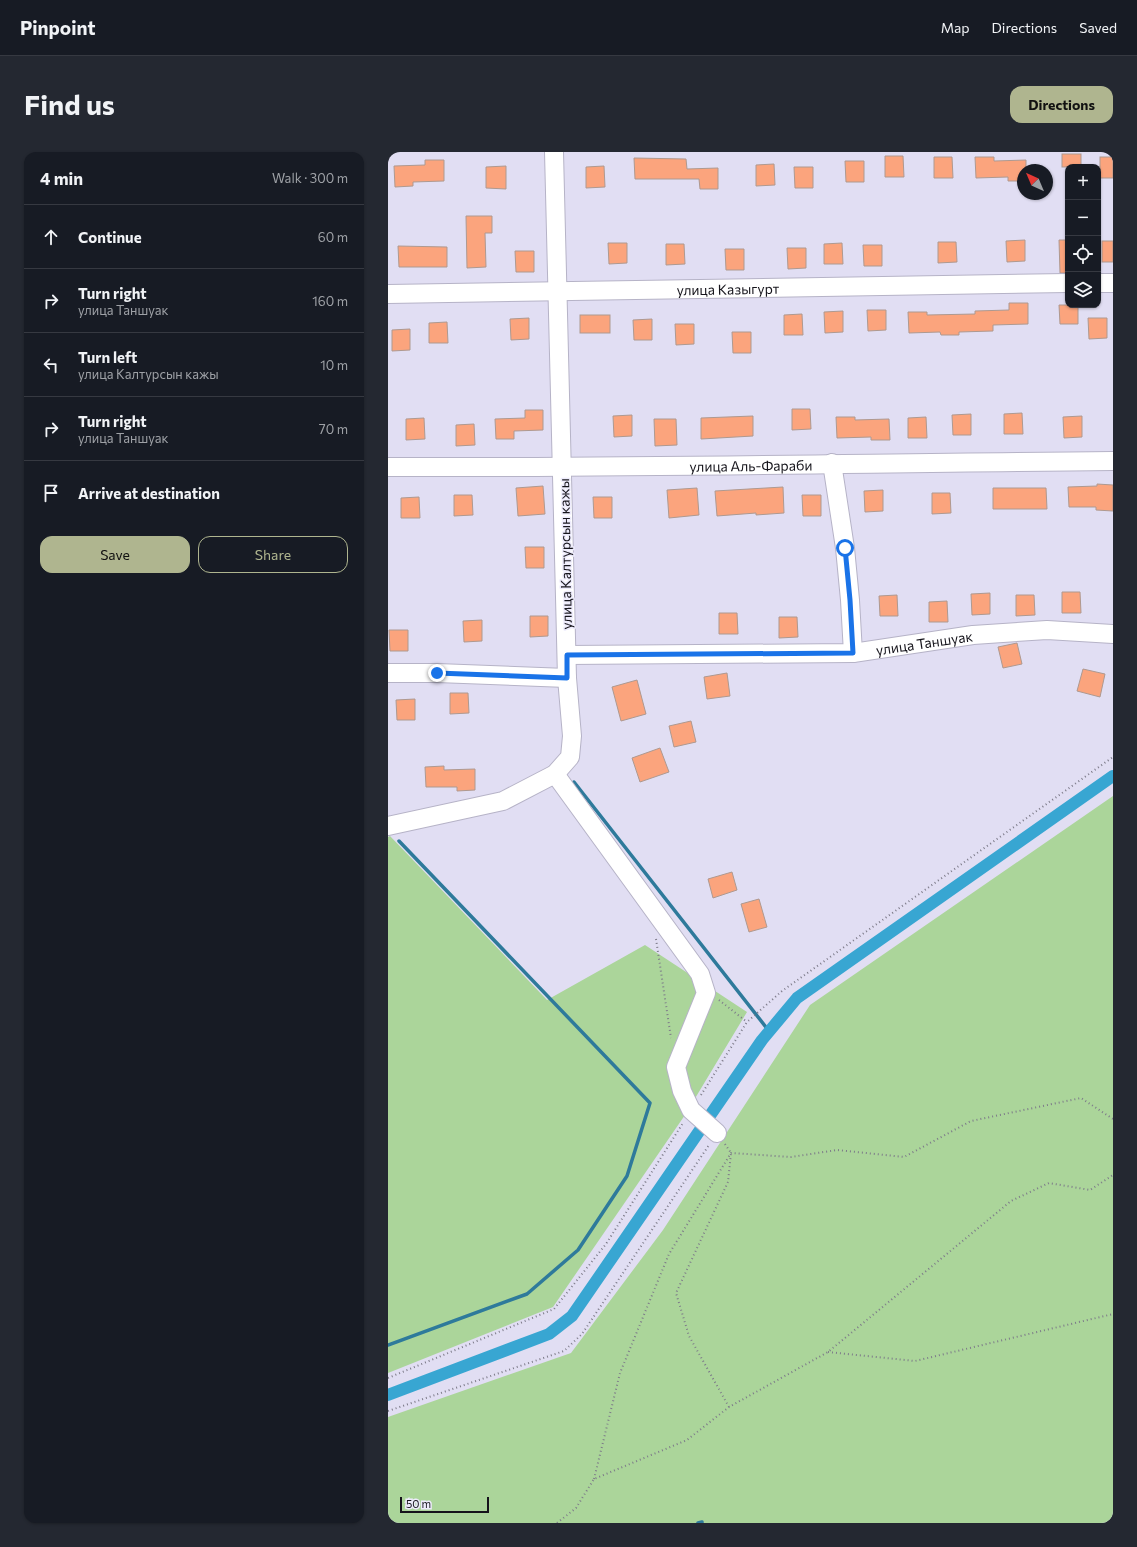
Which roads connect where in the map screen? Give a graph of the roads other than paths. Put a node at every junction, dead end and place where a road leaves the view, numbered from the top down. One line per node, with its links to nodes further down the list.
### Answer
1 (554, 152): 5 (street, улица Калтурсын кажы)
2 (1113, 282): 4 (street)
3 (1065, 283): 5 (street, улица Казыгурт)
4 (1101, 283)
5 (558, 292): 6 (street, улица Казыгурт); 10 (street, улица Калтурсын кажы)
6 (388, 294)
7 (1113, 461): 8 (street, улица Аль-Фараби)
8 (832, 463): 10 (street, улица Аль-Фараби); 12 (street)
9 (388, 467): 10 (street, улица Аль-Фараби)
10 (562, 468): 13 (street, улица Калтурсын кажы)
11 (1113, 634): 12 (street, улица Таншуак)
12 (853, 653): 13 (street, улица Таншуак)
13 (567, 655): 15 (street, улица Калтурсын кажы)
14 (388, 674): 15 (street)
15 (567, 678): 16 (street, улица Калтурсын кажы)
16 (555, 774): 17 (street, улица Калтурсын кажы); 18 (street)
17 (388, 826)
18 (717, 1133)

